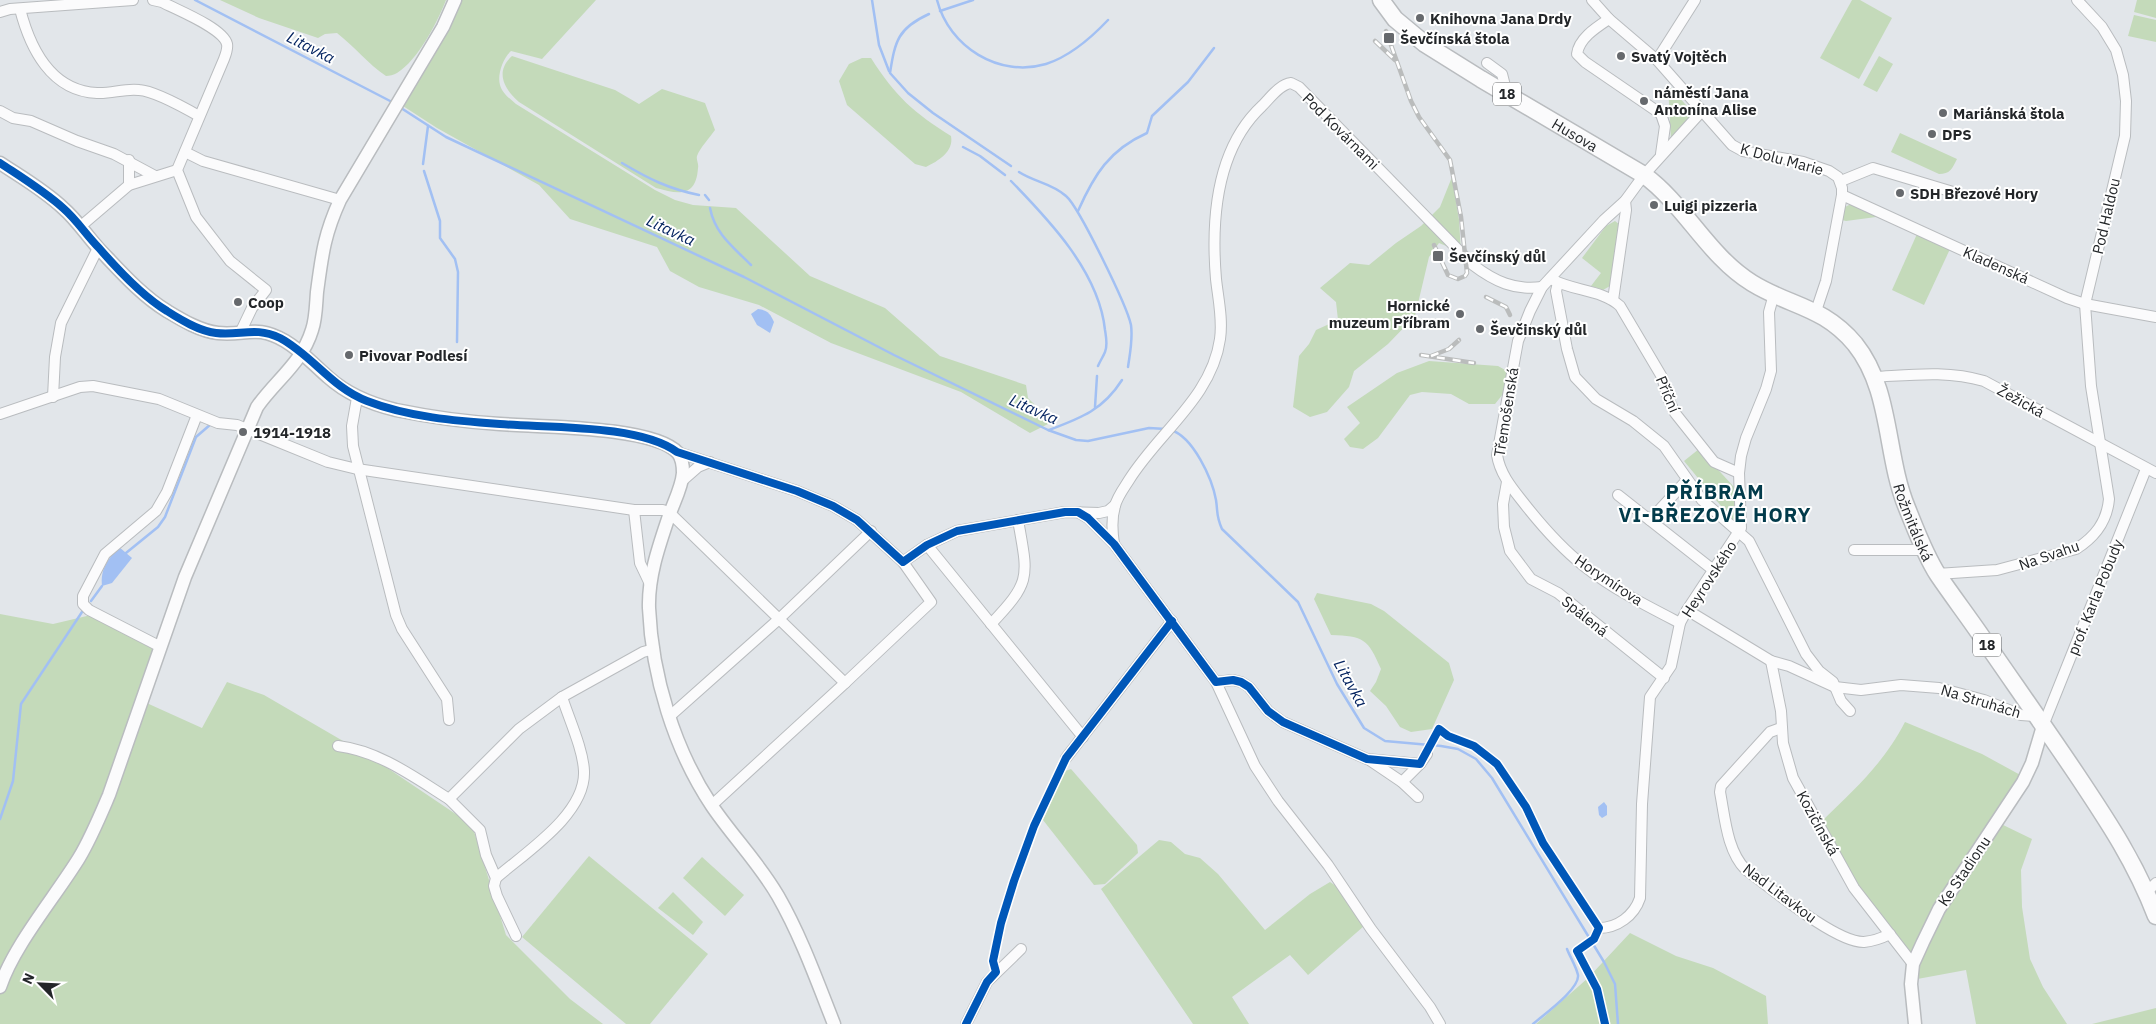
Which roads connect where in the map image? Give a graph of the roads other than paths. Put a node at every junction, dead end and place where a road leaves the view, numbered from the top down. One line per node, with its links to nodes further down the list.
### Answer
1 (133, 0): 8 (street)
2 (153, 0): 16 (street)
3 (455, 0): 28 (street)
4 (1381, 0): 13 (main road, Husova / 18)
5 (1592, 0): 10 (street, K Dolu Marie)
6 (1694, 0): 11 (street)
7 (2077, 0): 36 (street, Pod Haldou)
8 (20, 8): 9 (street); 16 (street)
9 (0, 12)
10 (1609, 19): 11 (street, K Dolu Marie); 18 (street)
11 (1657, 60): 15 (street, K Dolu Marie)
12 (1487, 63): 13 (street)
13 (1507, 94): 22 (main road, Husova / 18)
14 (0, 111): 19 (street)
15 (1702, 111): 18 (street, Třemošenská); 24 (street, K Dolu Marie)
16 (199, 116): 17 (street)
17 (185, 152): 21 (street); 28 (street)
18 (1661, 155): 22 (street, Třemošenská)
19 (129, 160): 23 (street); 25 (street)
20 (0, 164): 30 (street)
21 (177, 170): 23 (street); 39 (street)
22 (1644, 175): 29 (street, Třemošenská); 34 (main road, Rožmitálská / 18)
23 (155, 176): 25 (street)
24 (1841, 182): 26 (street); 27 (street, K Dolu Marie)
25 (129, 185): 30 (street)
26 (1953, 192)
27 (1842, 195): 36 (street, Kladenská); 37 (street, K Dolu Marie)
28 (340, 200): 40 (street)
29 (1625, 201): 32 (street, Třemošenská); 35 (street)
30 (81, 226): 31 (street)
31 (98, 248): 39 (street); 42 (street)
32 (1554, 281): 33 (street, Třemošenská); 35 (street); 53 (street)
33 (1542, 287): 55 (street, Třemošenská); 57 (street, Pod Kovárnami)
34 (1774, 294): 37 (main road, Rožmitálská / 18); 52 (street, Heyrovského)
35 (1613, 300): 52 (street, Příční)
36 (2085, 304): 38 (street, Kladenská); 47 (street, Pod Haldou)
37 (1816, 311): 41 (main road, Rožmitálská / 18)
38 (2156, 318)
39 (241, 332): 40 (street)
40 (303, 354): 43 (street); 46 (street)
41 (1874, 378): 47 (street, Žežická); 68 (main road, Rožmitálská / 18)
42 (53, 397): 44 (street); 45 (street)
43 (357, 398): 48 (street); 50 (street)
44 (0, 414)
45 (197, 415): 46 (street); 78 (street)
46 (247, 430): 50 (street); 78 (street)
47 (2101, 445): 51 (street, Žežická); 71 (street, Na Svahu)
48 (677, 452): 49 (street); 54 (street)
49 (710, 462): 54 (street); 63 (street)
50 (357, 469): 58 (street); 88 (street)
51 (2151, 471): 89 (street, prof. Karla Pobudy)
52 (1739, 474): 64 (street, Heyrovského)
53 (1687, 480): 62 (street); 64 (street)
54 (682, 481): 60 (street)
55 (1508, 482): 77 (street, Horymírova); 81 (street, Spálená)
56 (1618, 495): 62 (street)
57 (1115, 504): 59 (street); 65 (street)
58 (634, 510): 60 (street); 72 (street)
59 (1078, 512): 61 (street); 65 (street)
60 (670, 513): 72 (street); 74 (street)
61 (1018, 520): 66 (street); 76 (street)
62 (1650, 520): 70 (street)
63 (871, 531): 69 (street); 74 (street)
64 (1738, 534): 70 (street, Heyrovského); 84 (street)
65 (1114, 544): 75 (street)
66 (927, 545): 69 (street); 76 (street)
67 (1854, 550): 68 (street)
68 (1925, 550): 71 (main road, Rožmitálská / 18)
69 (903, 562): 83 (street)
70 (1712, 570): 73 (street, Heyrovského)
71 (1937, 574): 89 (main road, Rožmitálská / 18)
72 (650, 584): 79 (street)
73 (1686, 610): 77 (street, Heyrovského); 80 (street, Na Struhách)
74 (779, 619): 83 (street); 87 (street)
75 (1172, 621): 82 (street); 91 (street)
76 (991, 624): 91 (street)
77 (1680, 624): 81 (street, Heyrovského)
78 (161, 647): 109 (street)
79 (654, 649): 85 (street); 87 (street)
80 (1772, 661): 84 (street, Na Struhách); 90 (street, Kozičínská)
81 (1664, 678): 104 (street, Heyrovského)
82 (1216, 682): 95 (street); 112 (street)
83 (844, 683): 100 (street)
84 (1836, 688): 86 (street); 89 (street, Na Struhách)
85 (562, 698): 99 (street); 101 (street)
86 (1850, 711)
87 (670, 716): 100 (street)
88 (449, 720)
89 (2040, 721): 102 (main road, Rožmitálská / 18); 108 (street, Ke Stadionu)
90 (1781, 728): 105 (street, Kozičínská); 105 (street, Nad Litavkou)
91 (1083, 737): 94 (street)
92 (338, 746): 99 (street)
93 (1427, 754): 96 (street)
94 (1066, 758)
95 (1367, 759): 96 (street); 97 (street)
96 (1420, 764): 97 (street)
97 (1402, 782): 98 (street)
98 (1418, 797)
99 (449, 798): 101 (street)
100 (712, 805): 110 (street)
101 (496, 878): 106 (street)
102 (2151, 888): 103 (main road, Rožmitálská / 18)
103 (2156, 916)
104 (1598, 928)
105 (1890, 934): 108 (street, Kozičínská)
106 (516, 936)
107 (1021, 949): 111 (street)
108 (1913, 964): 113 (street, Ke Stadionu)
109 (0, 987)
110 (834, 1024)
111 (966, 1024)
112 (1440, 1024)
113 (1915, 1024)

